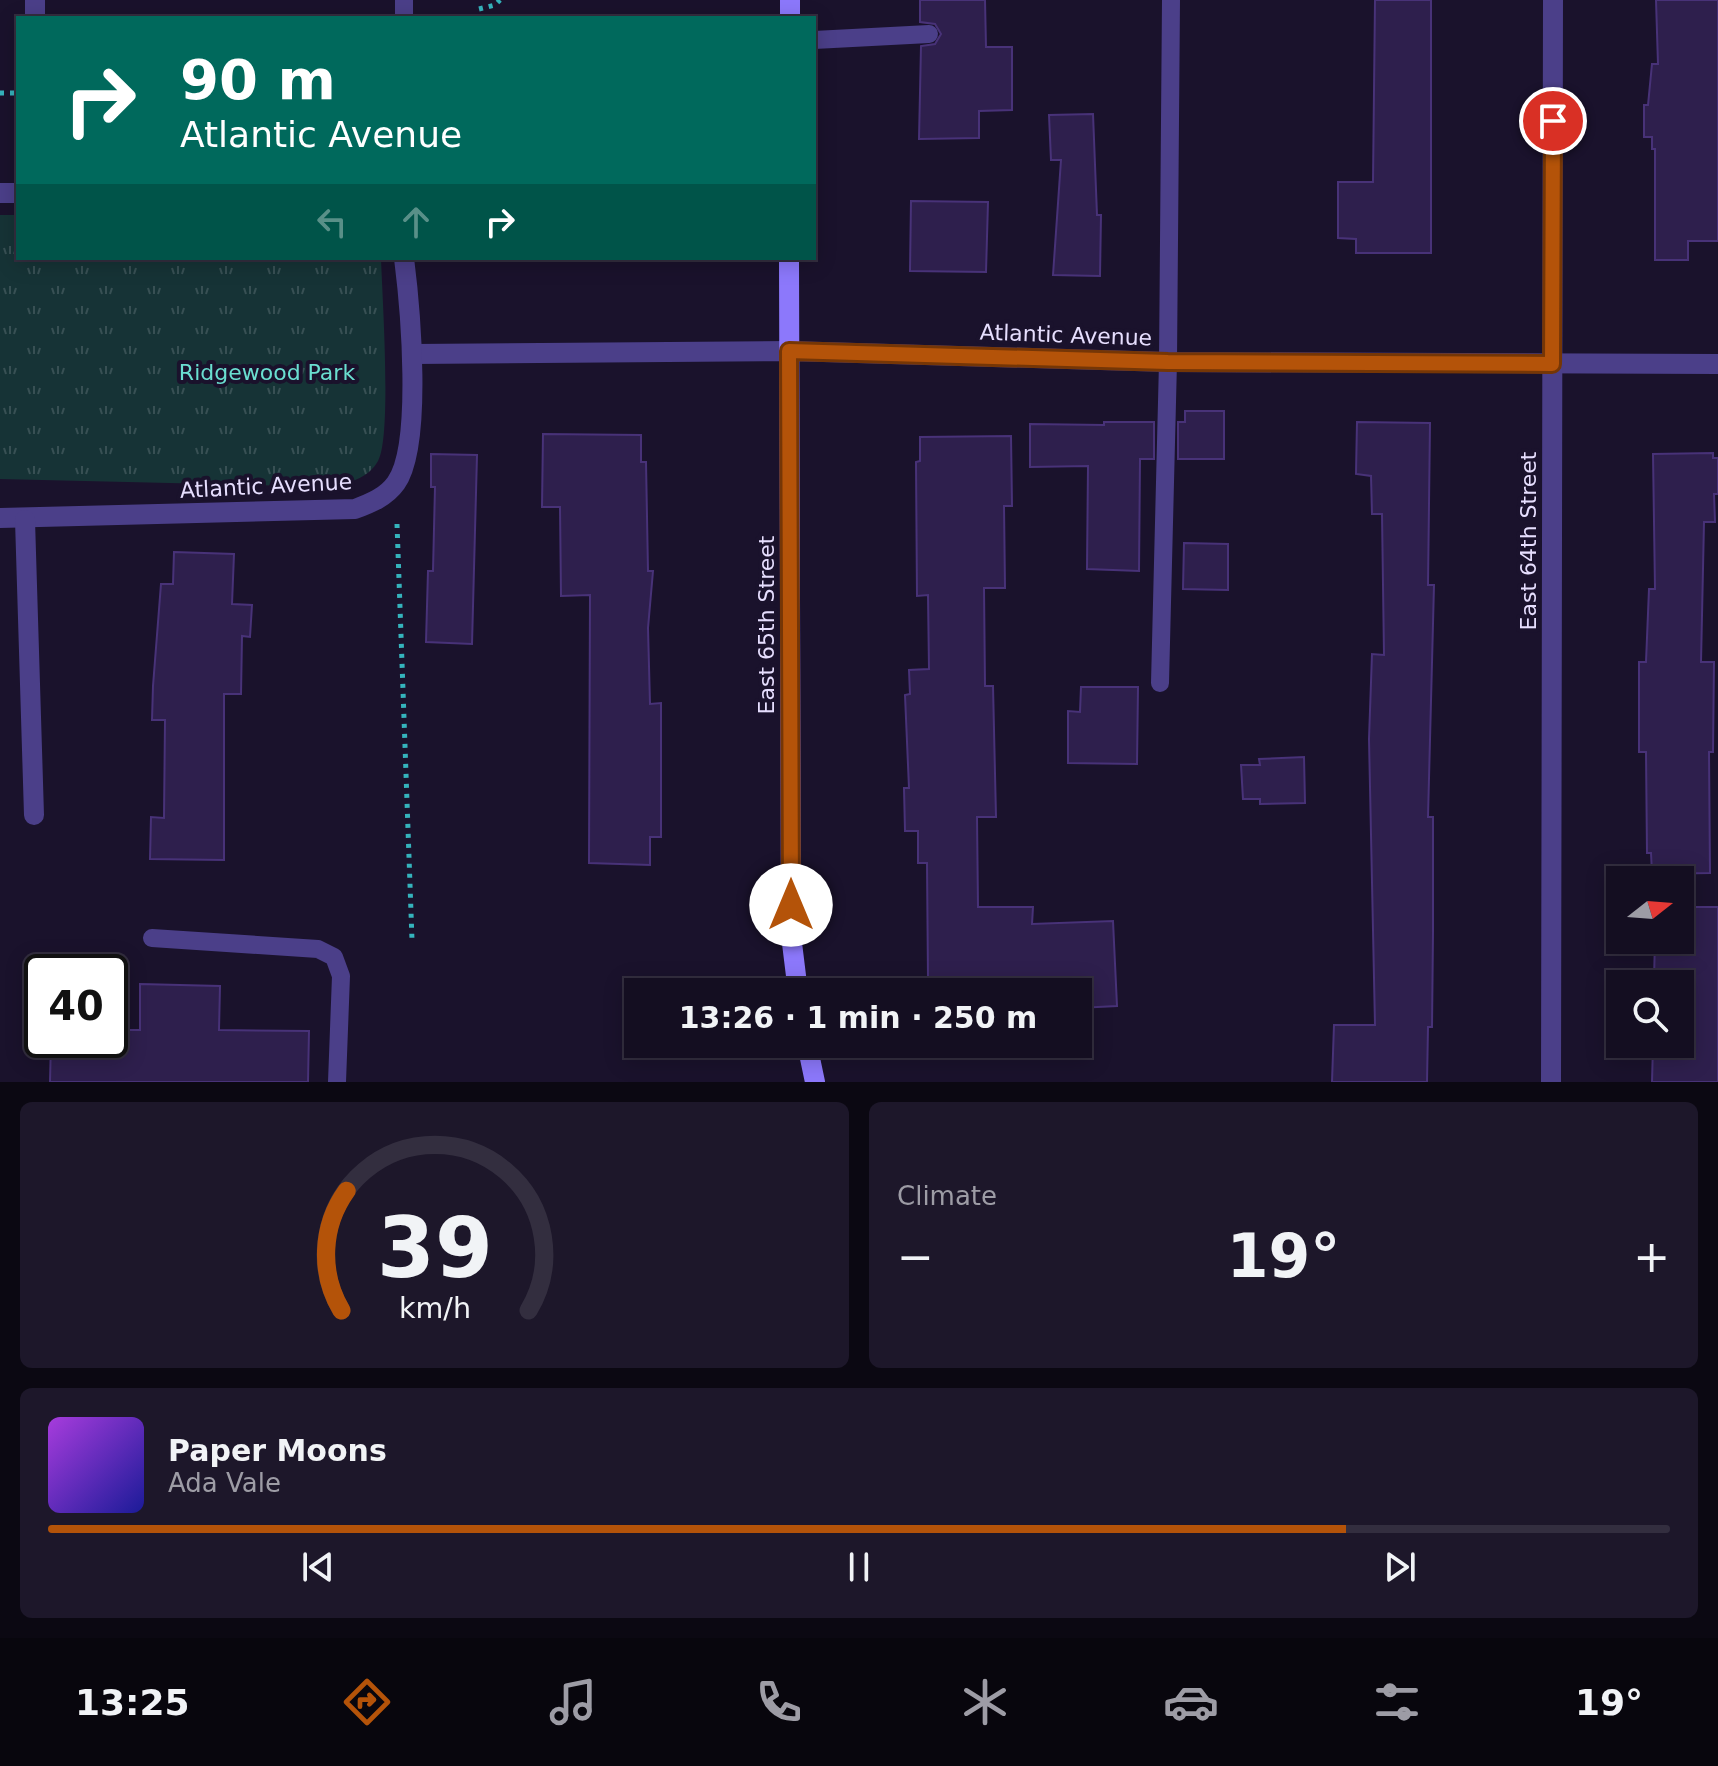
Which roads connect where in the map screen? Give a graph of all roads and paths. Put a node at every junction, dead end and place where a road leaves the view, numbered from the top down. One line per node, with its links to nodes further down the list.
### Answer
1 (500, 0): 4 (path)
2 (1171, 0): 11 (lane)
3 (1553, 0): 12 (street, East 64th Street)
4 (479, 9)
5 (929, 34): 6 (lane)
6 (816, 40)
7 (404, 260): 10 (street)
8 (789, 260): 9 (street, East 65th Street)
9 (789, 351): 10 (street, Atlantic Avenue); 11 (street, Atlantic Avenue); 21 (street, East 65th Street)
10 (413, 354): 14 (street)
11 (1168, 362): 12 (street, Atlantic Avenue); 17 (lane)
12 (1552, 364): 13 (street, Atlantic Avenue); 25 (street, East 64th Street)
13 (1718, 364)
14 (396, 483): 16 (street, Atlantic Avenue); 20 (path)
15 (0, 518): 16 (street, Atlantic Avenue)
16 (25, 520): 18 (street)
17 (1160, 683)
18 (34, 815)
19 (152, 938): 23 (lane)
20 (412, 940)
21 (796, 978)
22 (810, 1058): 24 (street)
23 (337, 1082)
24 (815, 1082)
25 (1551, 1082)

